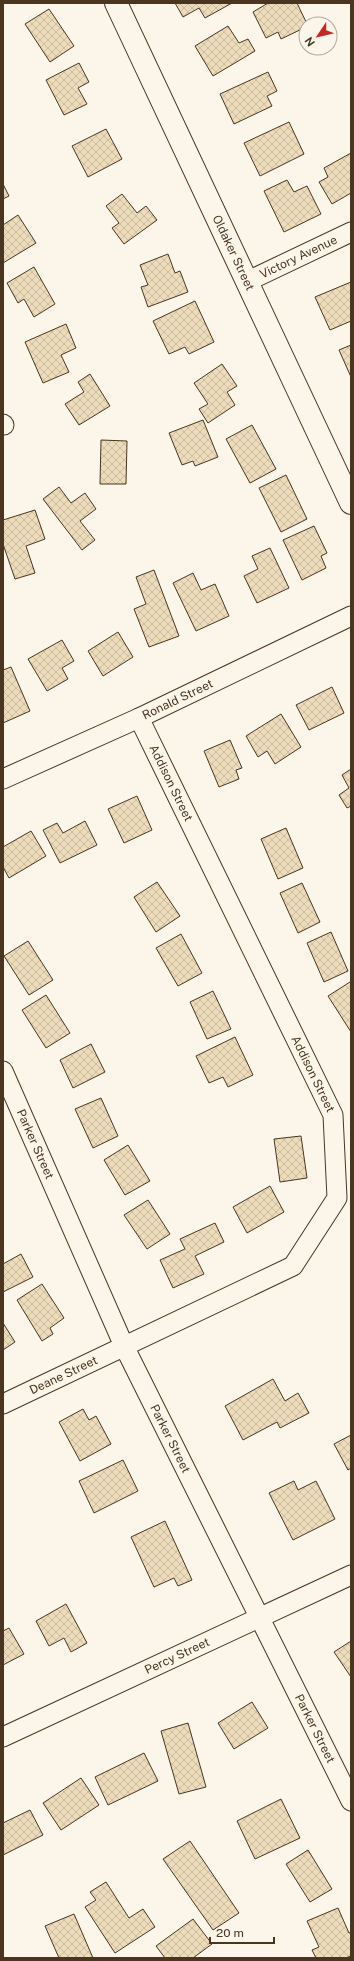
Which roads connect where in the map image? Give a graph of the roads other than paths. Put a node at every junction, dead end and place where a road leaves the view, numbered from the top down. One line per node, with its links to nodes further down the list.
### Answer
1 (116, 3): 3 (street, Oldaker Street)
2 (351, 232): 3 (street, Victory Avenue)
3 (246, 282): 4 (street, Oldaker Street)
4 (351, 503)
5 (351, 616): 6 (street, Ronald Street)
6 (139, 718): 7 (street, Ronald Street); 9 (street, Addison Street)
7 (3, 779)
8 (3, 1071): 9 (street, Parker Street)
9 (124, 1346): 10 (street, Deane Street); 12 (street, Parker Street)
10 (3, 1404)
11 (351, 1575): 12 (street, Percy Street)
12 (260, 1618): 13 (street, Percy Street); 14 (street, Parker Street)
13 (3, 1737)
14 (351, 1801)

